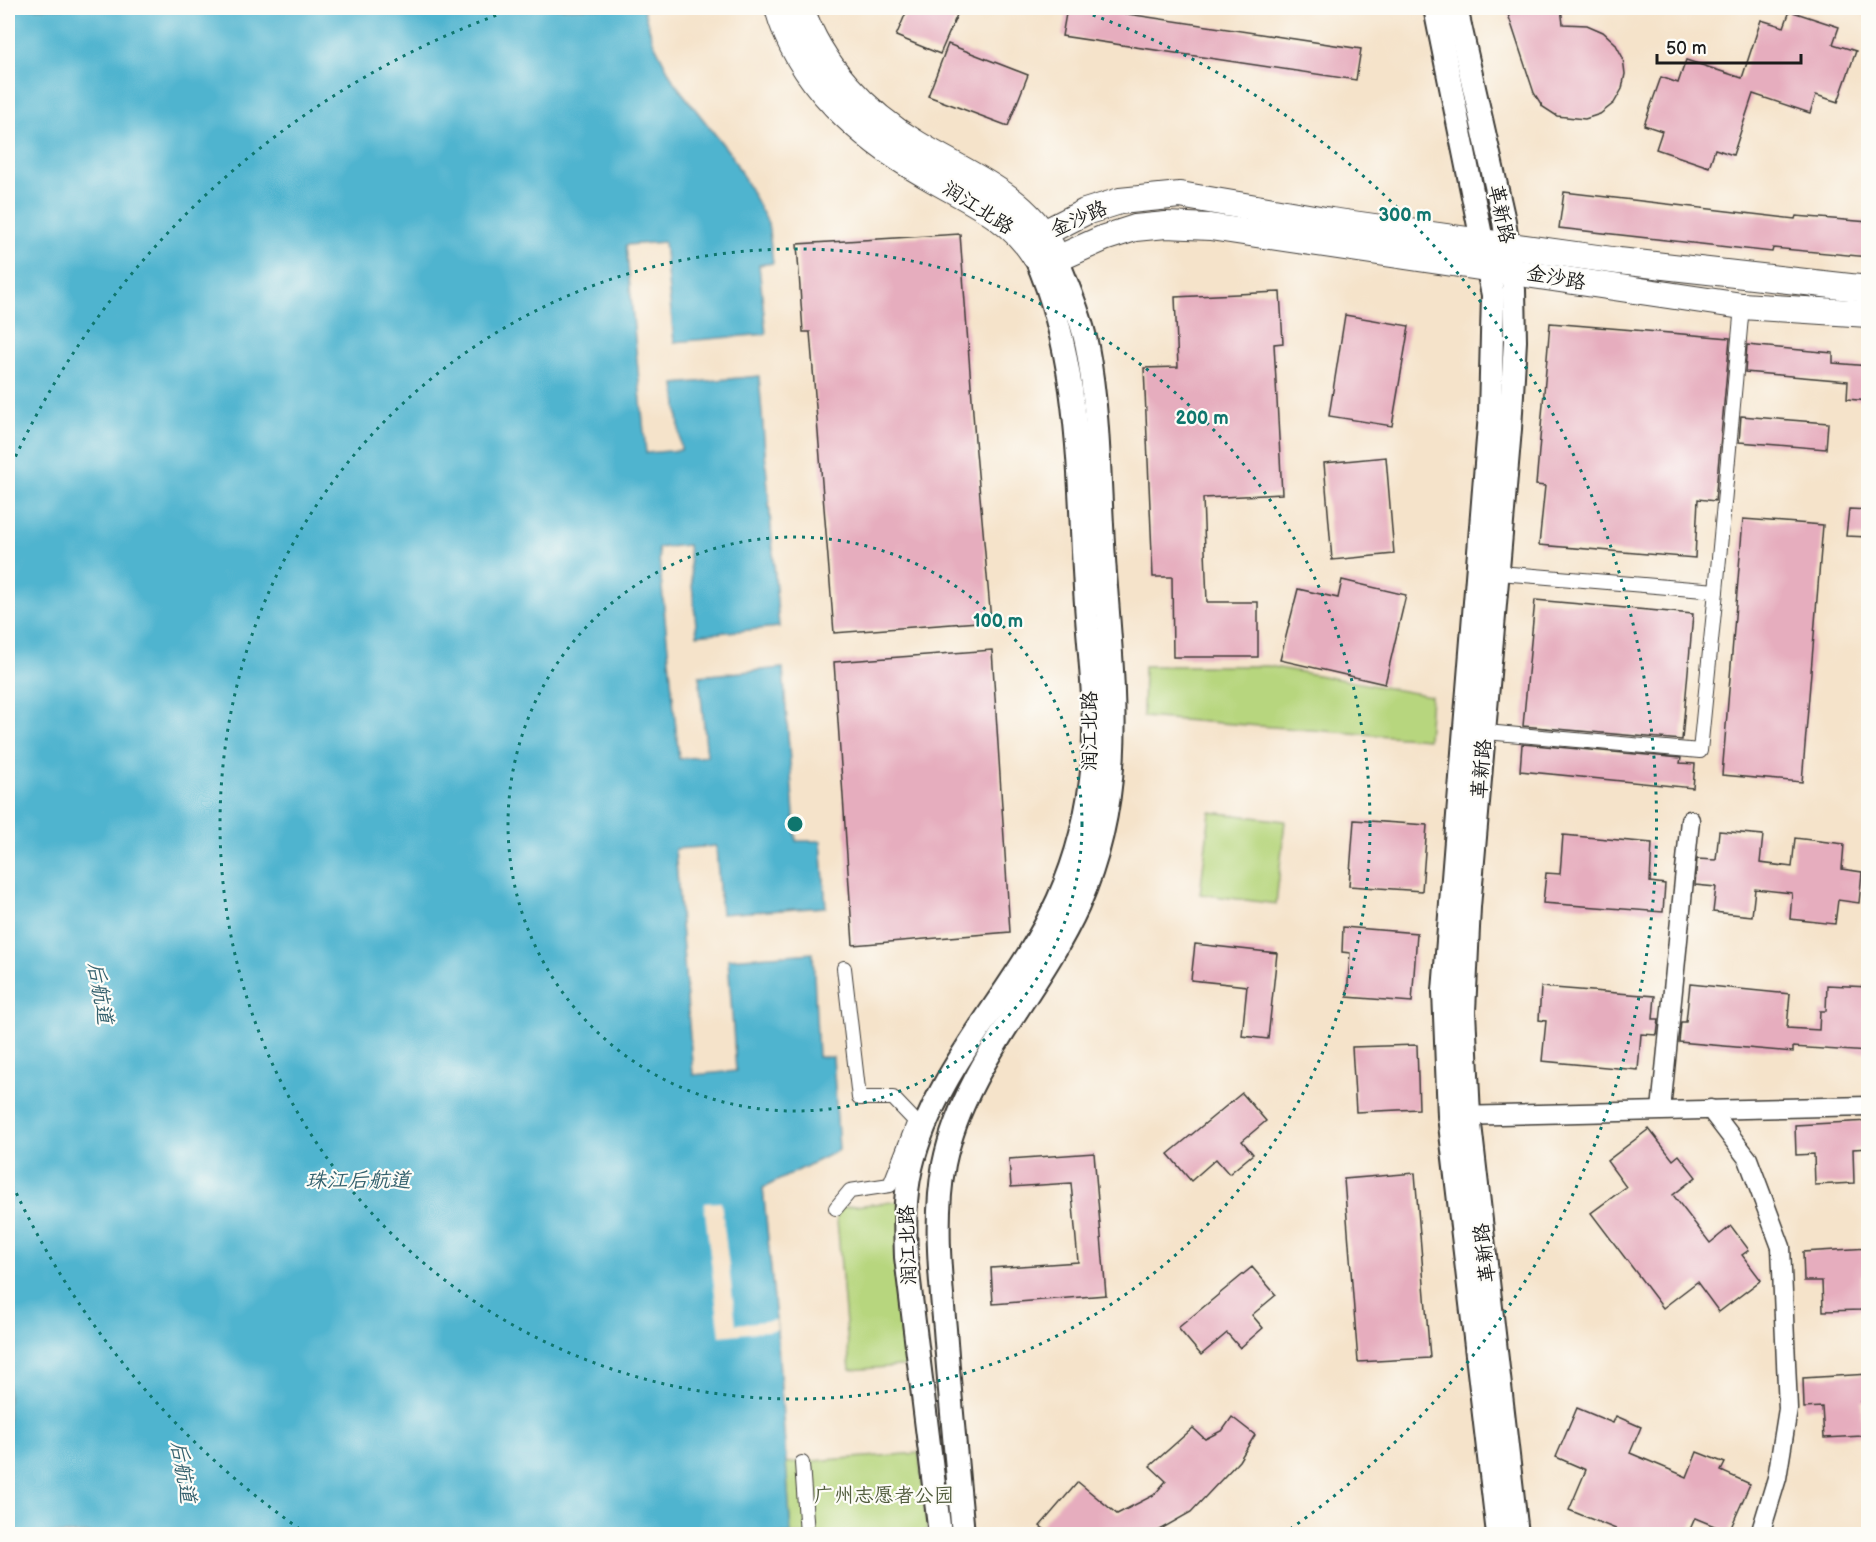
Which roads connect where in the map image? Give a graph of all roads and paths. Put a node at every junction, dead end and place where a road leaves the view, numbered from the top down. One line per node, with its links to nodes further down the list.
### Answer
1 (778, 8): 6 (main road, 润江北路)
2 (801, 8): 6 (main road, 润江北路)
3 (1435, 8): 5 (street, 革新路)
4 (1456, 8): 5 (street, 革新路)
5 (1496, 243): 6 (main road, 金沙路); 7 (street, 革新路); 8 (main road, 金沙路)
6 (1045, 249): 7 (main road, 金沙路); 23 (street, 润江北路); 24 (street, 润江北路)
7 (1500, 269): 9 (main road, 金沙路); 11 (street, 革新路); 19 (street, 革新路)
8 (1869, 290)
9 (1742, 306): 10 (main road, 金沙路); 12 (street)
10 (1869, 314)
11 (1499, 573): 12 (street); 13 (street, 革新路)
12 (1716, 591): 13 (street)
13 (1486, 732): 19 (street, 革新路)
14 (1690, 820): 18 (street)
15 (844, 968): 20 (street)
16 (1869, 1106): 17 (street)
17 (1710, 1109): 18 (street); 27 (street)
18 (1661, 1110): 19 (street)
19 (1459, 1116): 25 (street, 革新路); 26 (street, 革新路)
20 (837, 1208)
21 (802, 1462): 22 (street)
22 (807, 1534)
23 (940, 1534)
24 (963, 1534)
25 (1497, 1534)
26 (1518, 1534)
27 (1760, 1534)

